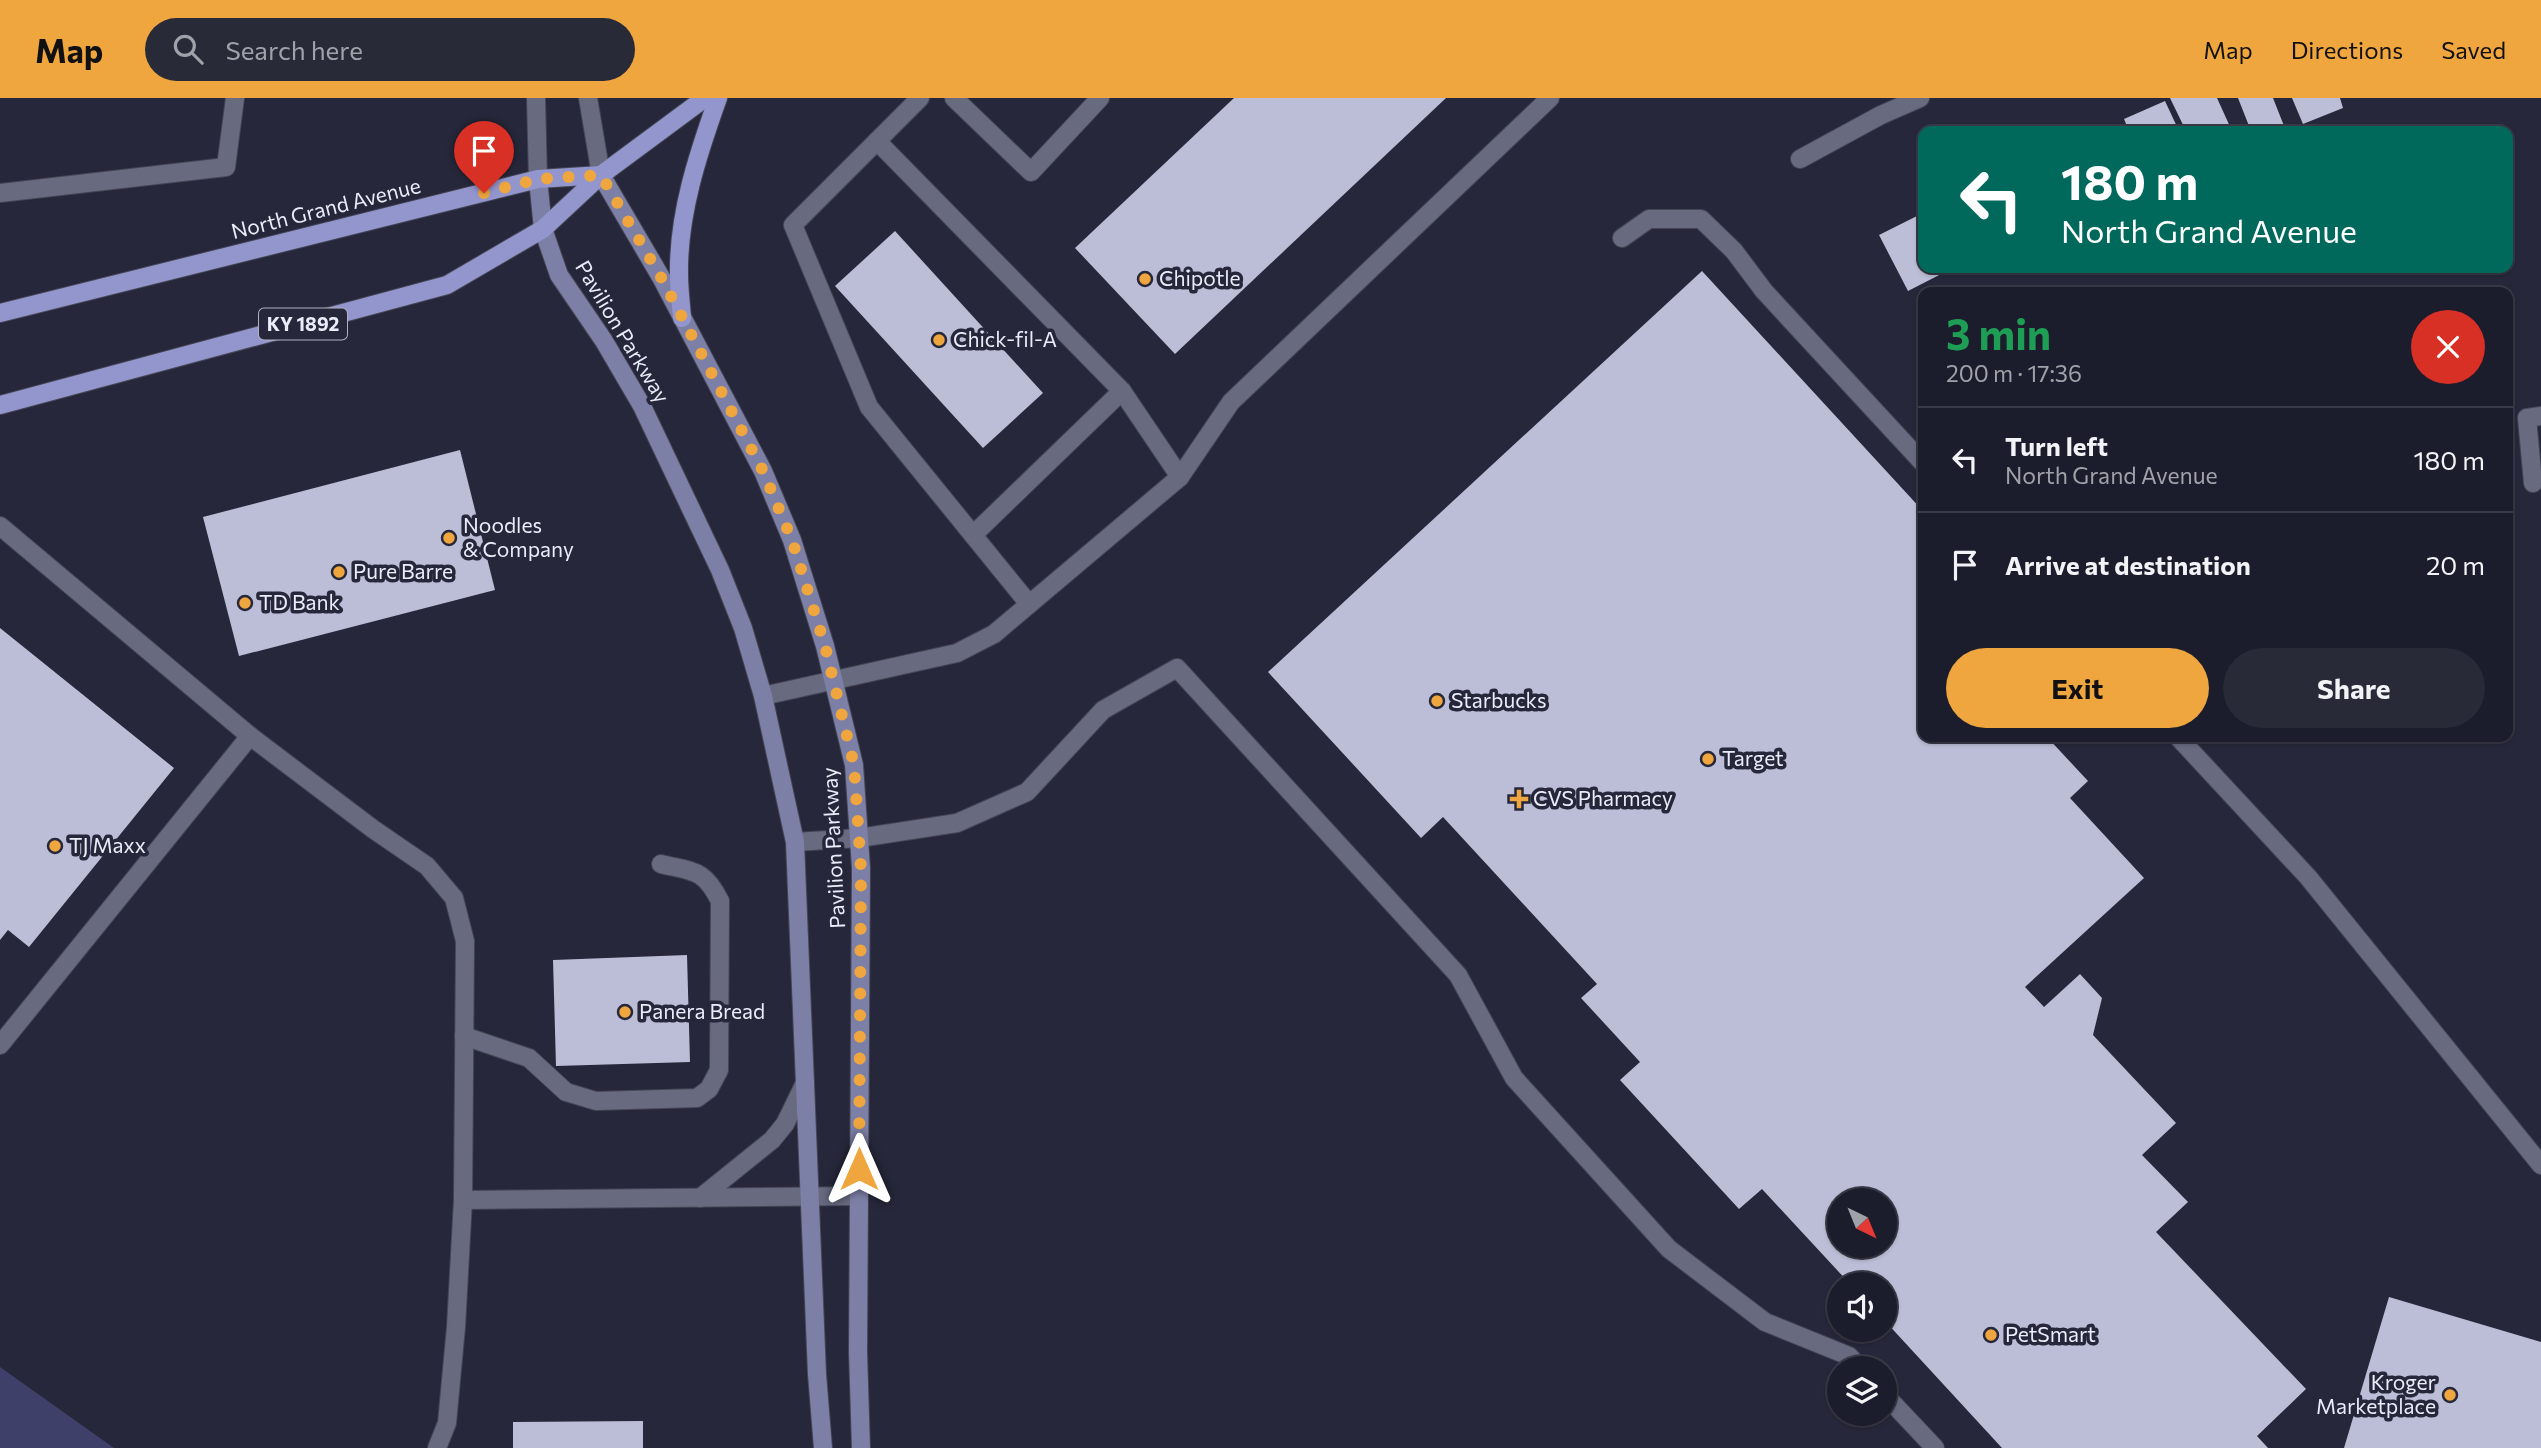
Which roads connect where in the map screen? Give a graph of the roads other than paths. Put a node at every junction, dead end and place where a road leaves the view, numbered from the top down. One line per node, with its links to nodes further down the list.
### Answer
1 (235, 98): 15 (street)
2 (536, 98): 14 (street)
3 (588, 98): 13 (street)
4 (705, 98): 13 (main road, KY 1892)
5 (718, 98): 19 (main road)
6 (920, 98): 11 (street)
7 (954, 98): 8 (street)
8 (1100, 98)
9 (1550, 98): 24 (street)
10 (1920, 98): 12 (street)
11 (877, 141): 20 (street); 27 (street)
12 (1800, 159)
13 (601, 175): 14 (main road, North Grand Avenue); 16 (main road, KY 1892); 19 (main road, Pavilion Parkway)
14 (538, 179): 16 (main road, Pavilion Parkway); 18 (main road, North Grand Avenue)
15 (0, 193)
16 (544, 229): 21 (main road, KY 1892); 30 (main road, Pavilion Parkway)
17 (1622, 237): 23 (street)
18 (0, 313)
19 (682, 318): 29 (main road, Pavilion Parkway)
20 (1122, 391): 24 (street); 27 (street)
21 (0, 405)
22 (2534, 417): 25 (street)
23 (1918, 458)
24 (1180, 477): 28 (street)
25 (2532, 483)
26 (0, 526): 31 (street)
27 (972, 535): 28 (street)
28 (1029, 604): 29 (street)
29 (834, 679): 30 (street); 33 (main road, Pavilion Parkway)
30 (763, 696): 34 (main road, Pavilion Parkway)
31 (250, 736): 36 (street); 37 (street)
32 (2183, 742): 39 (street)
33 (859, 838): 34 (street); 40 (main road, Pavilion Parkway); 44 (street)
34 (795, 842): 38 (main road, Pavilion Parkway)
35 (661, 864): 36 (street)
36 (464, 1036): 43 (street)
37 (0, 1045)
38 (805, 1083): 41 (main road, Pavilion Parkway); 42 (street)
39 (2541, 1165)
40 (859, 1196): 41 (street); 48 (main road, Pavilion Parkway)
41 (810, 1197): 42 (street); 47 (main road, Pavilion Parkway)
42 (700, 1198): 43 (street)
43 (463, 1200): 46 (street)
44 (1849, 1356)
45 (1897, 1408): 49 (street)
46 (437, 1448)
47 (823, 1448)
48 (861, 1448)
49 (1935, 1448)

